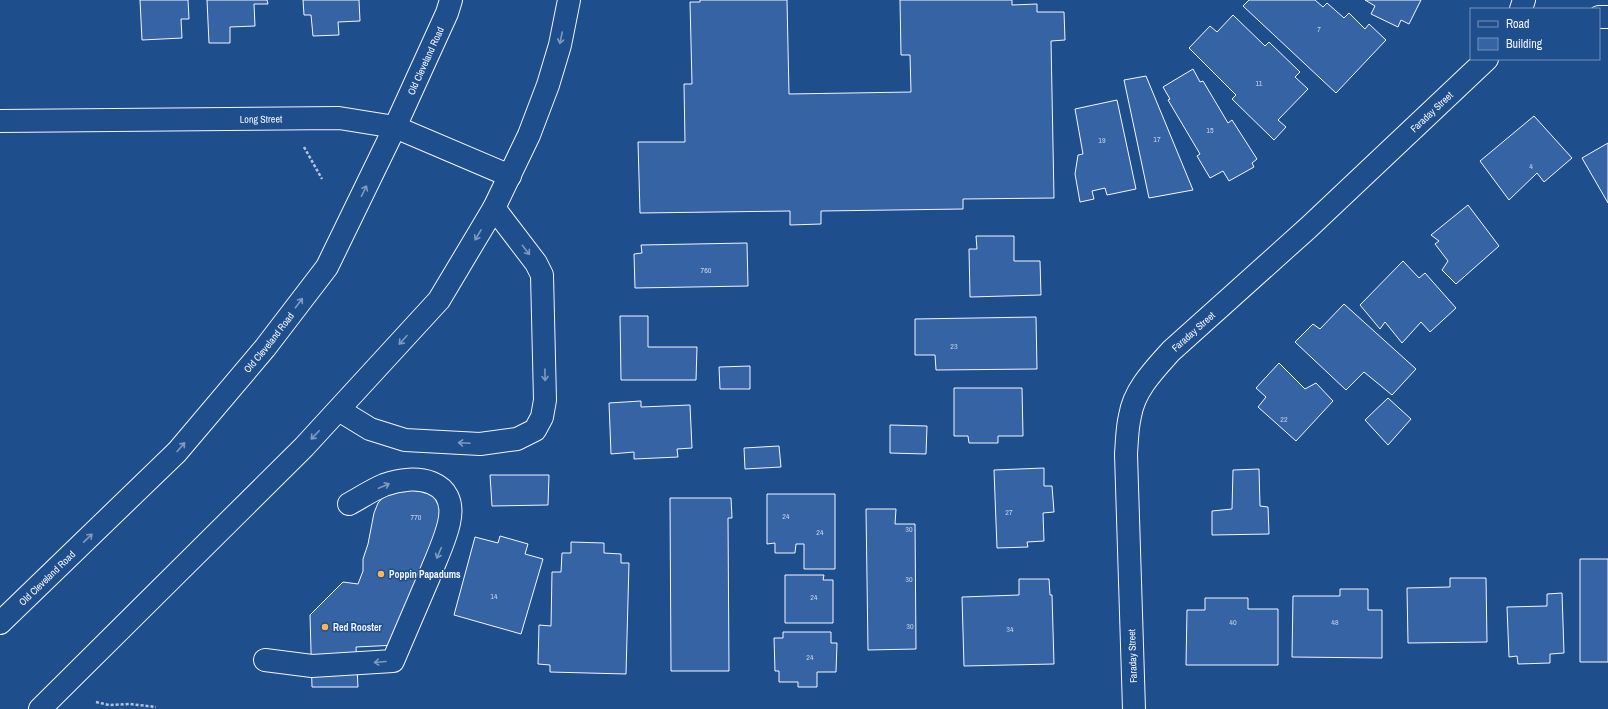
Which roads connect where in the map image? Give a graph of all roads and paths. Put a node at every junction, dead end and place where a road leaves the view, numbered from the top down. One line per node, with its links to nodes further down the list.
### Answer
1 (451, 0): 5 (main road, Old Cleveland Road)
2 (569, 0): 7 (main road, one-way to 7)
3 (1486, 60): 17 (main road, Faraday Street)
4 (0, 120): 5 (main road, Long Street)
5 (396, 127): 7 (main road, Long Street); 12 (main road, Old Cleveland Road, one-way to 5)
6 (301, 142): 8 (path)
7 (510, 176): 9 (main road)
8 (322, 180)
9 (494, 208): 10 (main road, one-way to 10); 10 (main road, one-way to 10)
10 (339, 410): 16 (main road, one-way to 16)
11 (349, 504): 13 (main road, one-way to 13)
12 (0, 623)
13 (265, 660)
14 (96, 702): 15 (path)
15 (156, 707)
16 (40, 709)
17 (1134, 709)

